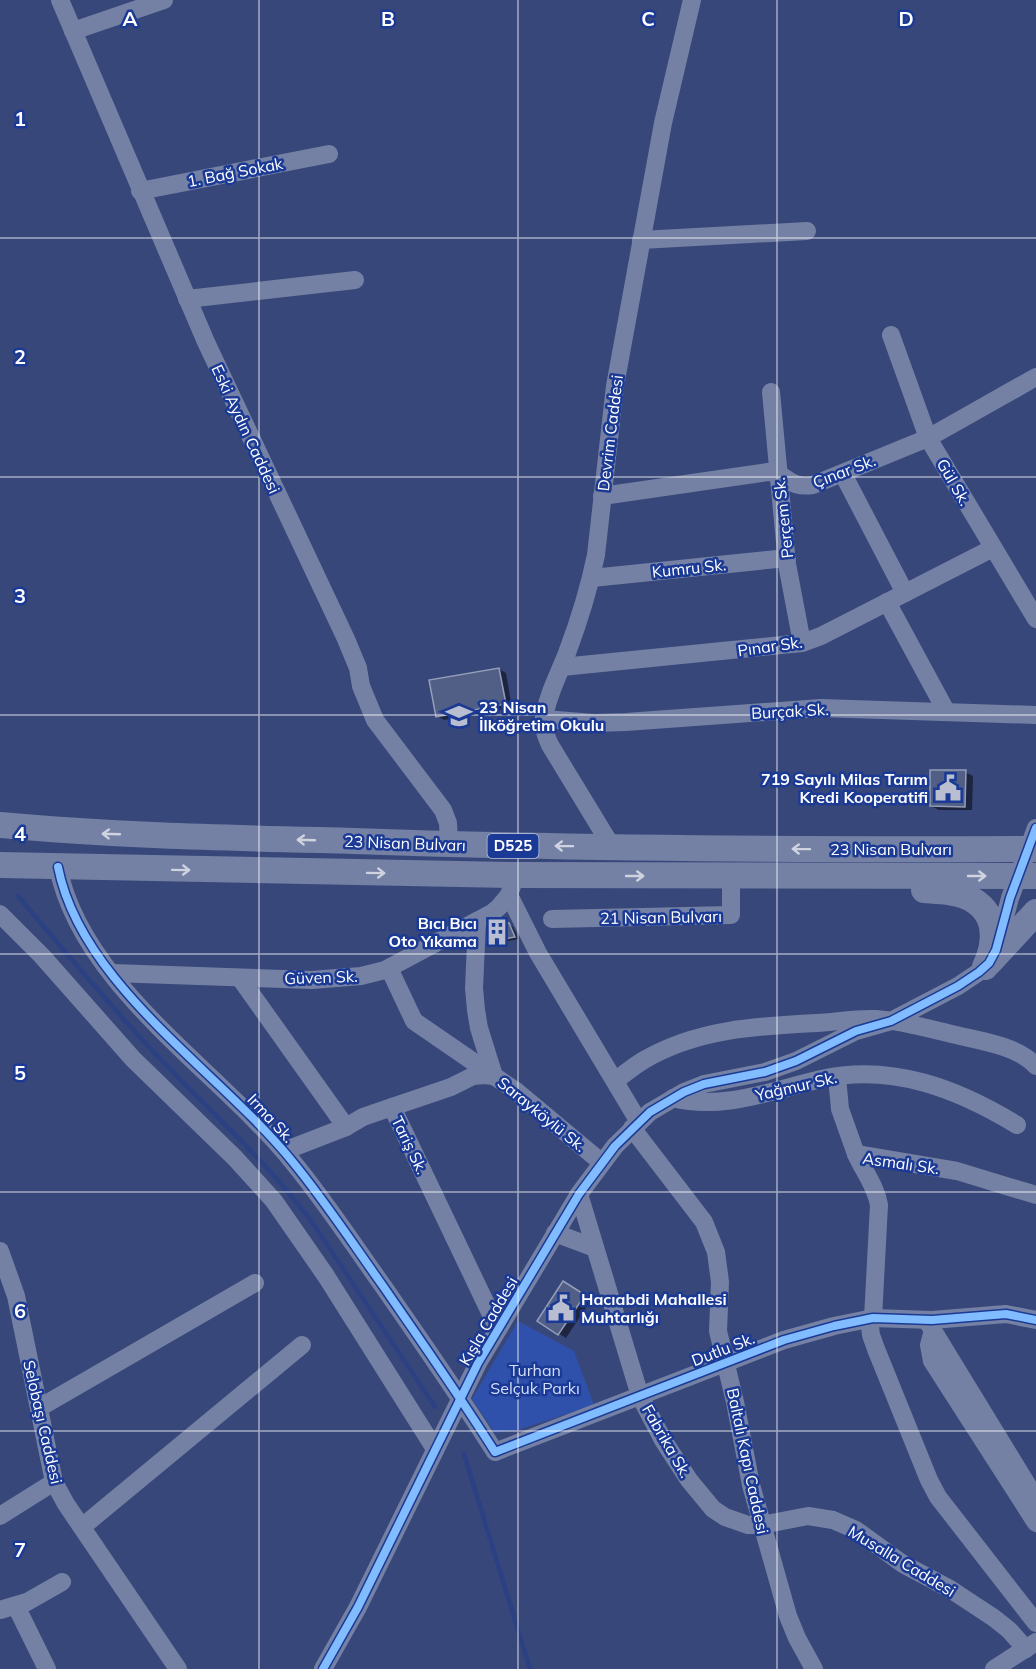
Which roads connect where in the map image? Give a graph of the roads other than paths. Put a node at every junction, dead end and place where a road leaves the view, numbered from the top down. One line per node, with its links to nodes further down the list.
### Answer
1 (60, 0): 4 (street, Eski Aydın Caddesi)
2 (164, 0): 4 (street)
3 (692, 0): 8 (street, Devrim Caddesi)
4 (73, 31): 6 (street, Eski Aydın Caddesi)
5 (329, 154): 6 (street, 1. Bağ Sokak)
6 (140, 190): 10 (street, Eski Aydın Caddesi)
7 (807, 231): 8 (street)
8 (641, 240): 17 (street, Devrim Caddesi)
9 (355, 280): 10 (street)
10 (187, 299): 31 (street, Eski Aydın Caddesi)
11 (891, 335): 14 (street, Gül Sk.)
12 (1036, 376): 14 (street, Çınar Sk.)
13 (771, 392): 15 (street, Perçem Sk.)
14 (928, 438): 16 (street, Çınar Sk.); 18 (street, Gül Sk.)
15 (778, 474): 16 (street, Çınar Sk.); 17 (street, Çınar Sk.); 19 (street, Perçem Sk.)
16 (843, 474): 21 (street)
17 (602, 496): 20 (street, Devrim Caddesi)
18 (993, 548): 21 (street, Pınar Sk.); 23 (street, Gül Sk.)
19 (787, 558): 20 (street, Kumru Sk.); 24 (street, Perçem Sk.)
20 (592, 578): 25 (street, Devrim Caddesi)
21 (905, 593): 22 (street, Pınar Sk.)
22 (887, 602): 24 (street, Pınar Sk.); 26 (street)
23 (1036, 620)
24 (802, 643): 25 (street, Pınar Sk.)
25 (562, 667): 28 (street, Devrim Caddesi)
26 (946, 711): 27 (street, Burçak Sk.); 28 (street, Burçak Sk.)
27 (1036, 715)
28 (544, 719): 32 (street)
29 (0, 825): 31 (highway, 23 Nisan Bulvarı / D525, one-way to 29)
30 (1033, 842): 32 (highway, 23 Nisan Bulvarı / D525, one-way to 32); 37 (street)
31 (449, 844): 32 (highway, 23 Nisan Bulvarı / D525, one-way to 31)
32 (612, 847)
33 (0, 865): 34 (highway, D525)
34 (58, 867): 38 (highway, 23 Nisan Bulvarı / D525, one-way to 38); 45 (street, Irma Sk.)
35 (731, 876): 36 (highway, 23 Nisan Bulvarı / D525); 38 (highway, 23 Nisan Bulvarı / D525, one-way to 35); 41 (street, 21 Nisan Bulvarı)
36 (817, 876): 37 (highway, 23 Nisan Bulvarı / D525, one-way to 37); 43 (highway)
37 (1027, 876): 43 (street)
38 (511, 885): 42 (street, Güven Sk.); 51 (street)
39 (1036, 912): 43 (highway)
40 (0, 914): 75 (street)
41 (552, 919)
42 (477, 921): 44 (street, Güven Sk.); 49 (street, Sarayköylü Sk.)
43 (985, 967): 47 (street, Kışla Caddesi)
44 (389, 968): 46 (street, Güven Sk.); 49 (street)
45 (112, 973): 46 (street, Güven Sk.); 57 (street, Irma Sk.)
46 (240, 978): 56 (street)
47 (891, 1021): 48 (street); 51 (street); 52 (street, Kışla Caddesi)
48 (1036, 1066)
49 (494, 1076): 53 (street); 59 (street, Sarayköylü Sk.)
50 (837, 1077): 52 (street, Yağmur Sk.); 55 (street, Yağmur Sk.); 58 (street)
51 (615, 1081): 54 (street)
52 (673, 1098): 54 (street, Kışla Caddesi)
53 (392, 1107): 56 (street, Tariş Sk.); 69 (street, Tariş Sk.)
54 (635, 1125): 59 (street, Kışla Caddesi); 71 (street, Baltalı Kapı Caddesi)
55 (1017, 1125)
56 (346, 1127): 57 (street, Tariş Sk.)
57 (284, 1151): 73 (street, Irma Sk.)
58 (856, 1155): 61 (street, Asmalı Sk.); 66 (street, Asmalı Sk.)
59 (601, 1162): 60 (street, Kışla Caddesi)
60 (579, 1194): 62 (street, Kışla Caddesi); 63 (street, Fabrika Sk.)
61 (1036, 1195)
62 (555, 1233): 63 (street); 69 (street, Kışla Caddesi)
63 (595, 1248): 72 (street, Fabrika Sk.)
64 (0, 1251): 74 (street, Selobaşı Caddesi)
65 (255, 1283): 74 (street)
66 (871, 1319): 68 (street, Dutlu Sk.); 71 (street, Dutlu Sk.); 84 (street, Asmalı Sk.)
67 (1036, 1320): 68 (street, Dutlu Sk.)
68 (930, 1325): 77 (street); 79 (street)
69 (498, 1329): 73 (street, Kışla Caddesi)
70 (302, 1345): 81 (street)
71 (726, 1362): 72 (street, Dutlu Sk.); 80 (street, Baltalı Kapı Caddesi)
72 (640, 1396): 73 (street, Dutlu Sk.); 80 (street, Fabrika Sk.)
73 (460, 1397): 75 (street, Kışla Caddesi)
74 (39, 1408): 76 (street, Selobaşı Caddesi)
75 (435, 1449): 88 (street, Kışla Caddesi)
76 (54, 1482): 78 (street); 81 (street, Selobaşı Caddesi)
77 (1036, 1499)
78 (0, 1516)
79 (1036, 1523)
80 (762, 1525): 85 (street, Musalla Caddesi); 89 (street, Baltalı Kapı Caddesi)
81 (82, 1527): 87 (street, Selobaşı Caddesi)
82 (62, 1582): 83 (street)
83 (5, 1606): 86 (street)
84 (1036, 1623)
85 (1031, 1646): 90 (street)
86 (46, 1669)
87 (178, 1669)
88 (323, 1669)
89 (814, 1669)
90 (994, 1669)

